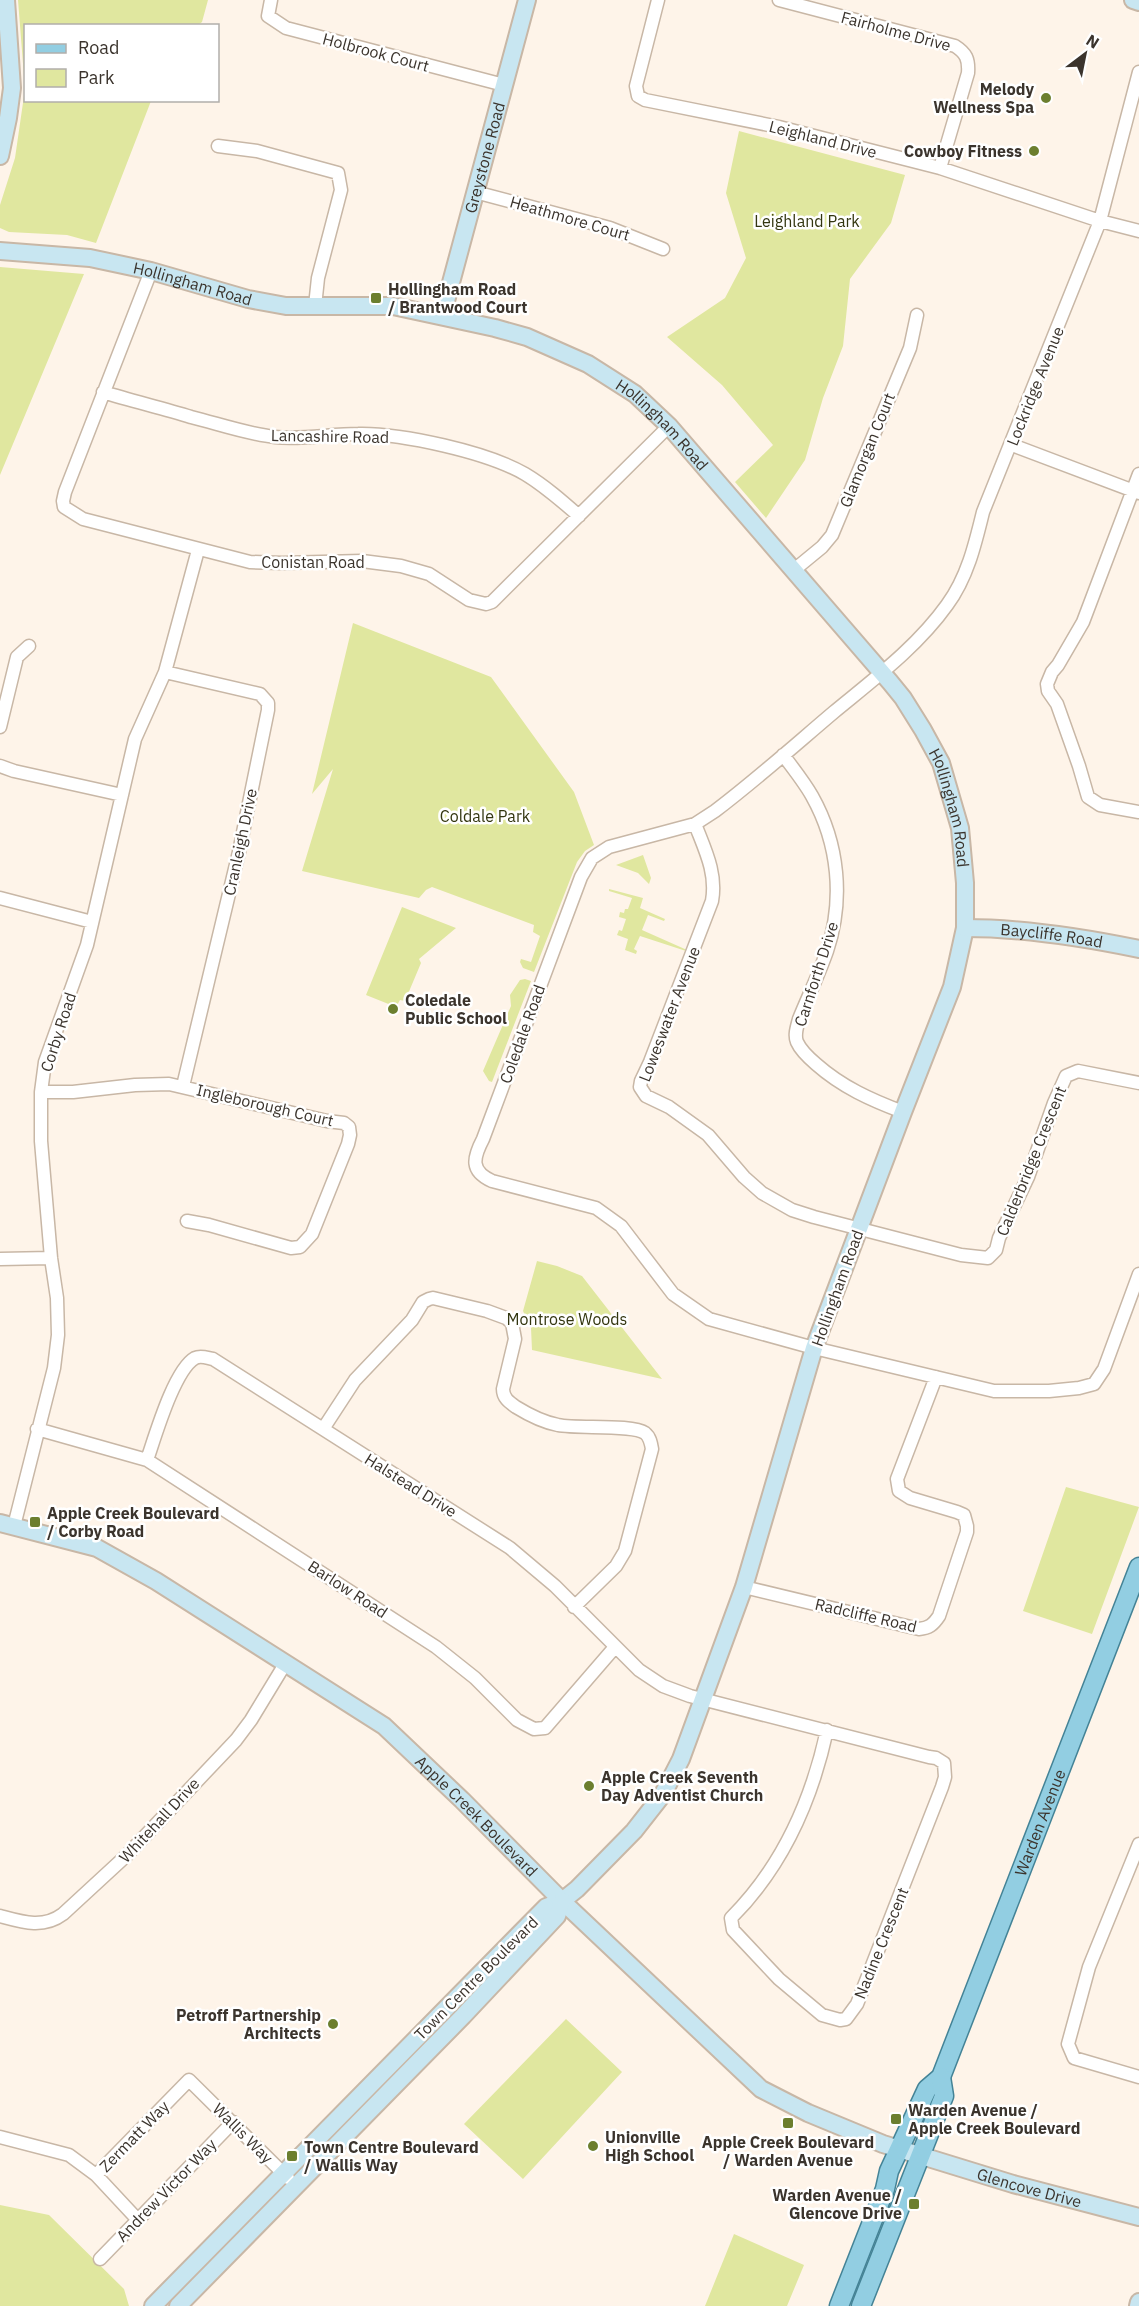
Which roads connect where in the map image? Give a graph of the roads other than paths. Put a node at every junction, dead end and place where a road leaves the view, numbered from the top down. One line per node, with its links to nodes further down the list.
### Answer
1 (6, 0): 12 (street)
2 (271, 0): 9 (street, Holbrook Court)
3 (526, 0): 9 (street, Greystone Road)
4 (658, 0): 13 (street, Leighland Drive)
5 (779, 0): 13 (street, Fairholme Drive)
6 (1133, 0): 7 (street)
7 (1139, 2)
8 (1139, 72): 10 (street, Lockridge Avenue)
9 (504, 86): 14 (street, Greystone Road)
10 (1136, 95): 15 (street, Lockridge Avenue)
11 (218, 146): 20 (street)
12 (0, 156)
13 (940, 168): 15 (street, Leighland Drive)
14 (475, 192): 17 (street, Heathmore Court); 22 (street, Greystone Road)
15 (1100, 221): 16 (street, Leighland Drive); 25 (street, Lockridge Avenue)
16 (1139, 231)
17 (663, 249)
18 (0, 251): 19 (street, Hollingham Road)
19 (151, 271): 20 (street, Hollingham Road); 23 (street, Conistan Road)
20 (315, 306): 22 (street, Hollingham Road)
21 (917, 315): 30 (street, Glamorgan Court)
22 (442, 316): 24 (street, Hollingham Road)
23 (103, 392): 28 (street, Lancashire Road); 29 (street, Conistan Road)
24 (669, 426): 28 (street, Conistan Road); 30 (street, Hollingham Road)
25 (1012, 445): 27 (street); 33 (street, Lockridge Avenue)
26 (1139, 474): 27 (street)
27 (1136, 492): 38 (street)
28 (579, 516): 29 (street, Conistan Road)
29 (198, 550): 32 (street, Corby Road)
30 (794, 570): 33 (street, Hollingham Road)
31 (29, 646): 34 (street)
32 (165, 672): 37 (street, Corby Road); 45 (street, Cranleigh Drive)
33 (882, 672): 35 (street, Coledale Road); 42 (street, Hollingham Road)
34 (0, 727)
35 (783, 755): 39 (street, Coledale Road); 47 (street, Carnforth Drive)
36 (0, 766): 37 (street)
37 (122, 795): 41 (street, Corby Road)
38 (1139, 812)
39 (695, 824): 49 (street, Loweswater Avenue); 53 (street, Coledale Road)
40 (0, 898): 41 (street)
41 (92, 922): 46 (street, Corby Road)
42 (965, 928): 43 (street, Baycliffe Road); 47 (street, Hollingham Road)
43 (1139, 949)
44 (1139, 1083): 49 (street, Calderbridge Crescent)
45 (183, 1086): 46 (street, Ingleborough Court); 48 (street, Ingleborough Court)
46 (41, 1092): 50 (street, Corby Road)
47 (903, 1112): 49 (street, Hollingham Road)
48 (187, 1221)
49 (859, 1228): 53 (street, Hollingham Road)
50 (51, 1258): 51 (street); 55 (street, Corby Road)
51 (0, 1259)
52 (1139, 1274): 54 (street)
53 (814, 1348): 54 (street); 60 (street, Hollingham Road)
54 (936, 1377): 60 (street, Radcliffe Road)
55 (38, 1429): 57 (street, Barlow Road); 58 (street, Corby Road)
56 (323, 1429): 57 (street, Halstead Drive); 61 (street, Halstead Drive); 61 (street)
57 (147, 1460): 62 (street, Barlow Road)
58 (7, 1525): 63 (street, Apple Creek Boulevard)
59 (1139, 1567): 69 (main road, Warden Avenue)
60 (744, 1587): 64 (street, Hollingham Road)
61 (574, 1607): 62 (street, Halstead Drive)
62 (615, 1647): 64 (street, Halstead Drive)
63 (285, 1664): 67 (street, Apple Creek Boulevard); 68 (street, Whitehall Drive)
64 (705, 1699): 65 (street, Nadine Crescent); 67 (street, Hollingham Road)
65 (827, 1730): 65 (street, Nadine Crescent)
66 (1139, 1844): 70 (street)
67 (562, 1901): 74 (street, Apple Creek Boulevard); 76 (street, Town Centre Boulevard); 78 (street, Town Centre Boulevard)
68 (0, 1916)
69 (941, 2077): 74 (main road, Warden Avenue); 75 (main road, Warden Avenue)
70 (1139, 2077)
71 (189, 2080): 72 (street, Wallis Way); 77 (street, Zermatt Way)
72 (233, 2122): 76 (street, Wallis Way); 80 (street, Andrew Victor Way)
73 (0, 2137): 77 (street)
74 (901, 2150): 75 (street, Apple Creek Boulevard); 84 (main road, Warden Avenue)
75 (920, 2156): 79 (street, Glencove Drive); 85 (main road, Warden Avenue)
76 (283, 2174): 78 (street, Wallis Way); 82 (street, Town Centre Boulevard)
77 (96, 2175): 80 (street, Zermatt Way)
78 (297, 2187): 83 (street, Town Centre Boulevard)
79 (1139, 2217)
80 (137, 2219): 81 (street, Andrew Victor Way)
81 (100, 2259)
82 (153, 2306)
83 (178, 2306)
84 (839, 2306)
85 (861, 2306)

